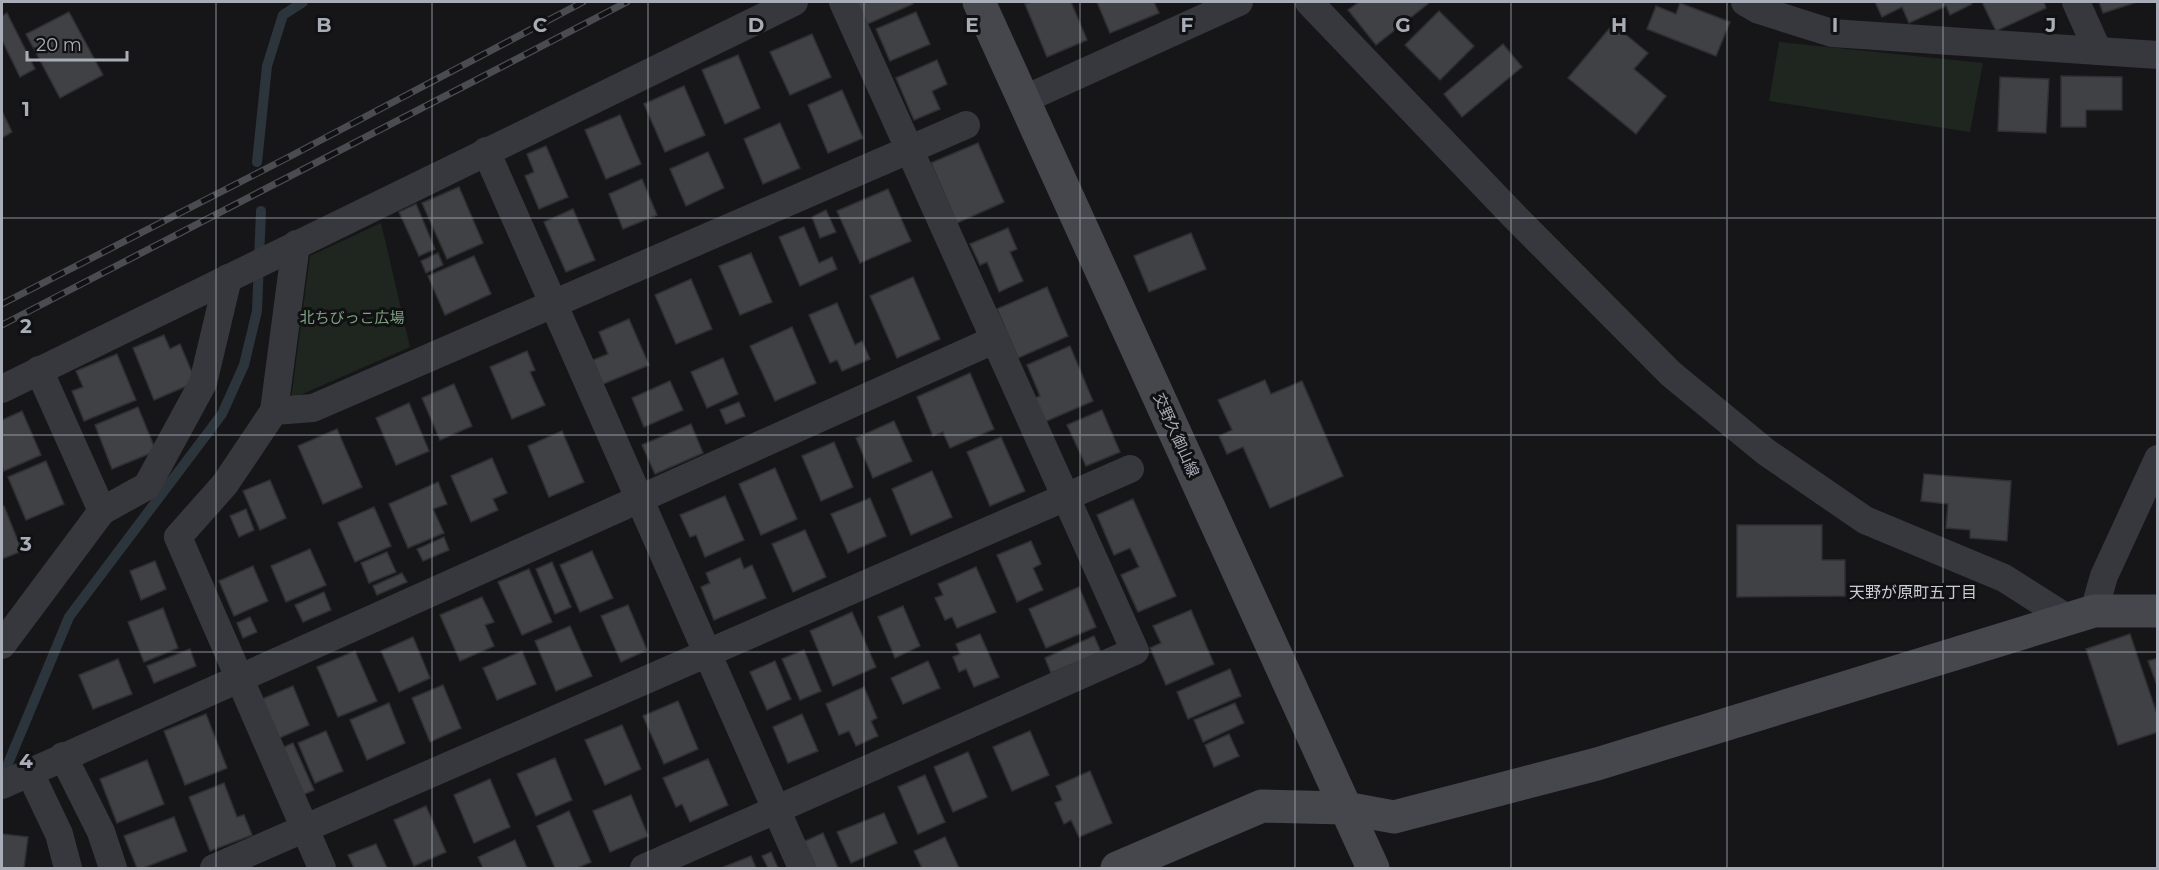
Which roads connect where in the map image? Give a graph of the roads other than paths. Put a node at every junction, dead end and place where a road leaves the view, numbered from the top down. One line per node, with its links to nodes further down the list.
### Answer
1 (794, 2): 13 (street)
2 (843, 2): 12 (street)
3 (980, 2): 10 (street, 交野久御山線)
4 (1239, 2): 10 (street)
5 (1309, 2): 27 (street)
6 (1745, 2): 8 (street)
7 (2076, 2): 8 (street)
8 (2098, 51): 9 (street)
9 (2157, 56)
10 (1025, 99): 34 (street, 交野久御山線)
11 (966, 125): 12 (street)
12 (910, 149): 16 (street); 17 (street)
13 (486, 151): 14 (street); 16 (street)
14 (296, 244): 15 (street); 20 (street)
15 (228, 278): 18 (street); 25 (street)
16 (554, 304): 20 (street); 24 (street)
17 (996, 339): 23 (street); 24 (street)
18 (39, 370): 19 (street); 25 (street)
19 (2, 389)
20 (274, 411): 30 (street)
21 (2157, 459): 27 (street)
22 (1130, 469): 23 (street)
23 (1066, 496): 29 (street); 35 (street)
24 (639, 499): 29 (street); 30 (street)
25 (102, 511): 28 (street)
26 (2157, 611): 27 (street)
27 (2080, 615): 34 (street)
28 (2, 645)
29 (707, 653): 35 (street); 36 (street)
30 (239, 677): 31 (street); 36 (street)
31 (63, 756): 32 (street); 38 (street)
32 (29, 771): 33 (street); 37 (street)
33 (2, 784)
34 (1345, 808): 43 (street); 44 (street, 交野久御山線)
35 (776, 810): 41 (street); 42 (street)
36 (305, 829): 39 (street); 40 (street)
37 (68, 868)
38 (113, 868)
39 (214, 868)
40 (322, 868)
41 (644, 868)
42 (802, 868)
43 (1117, 868)
44 (1373, 868)

